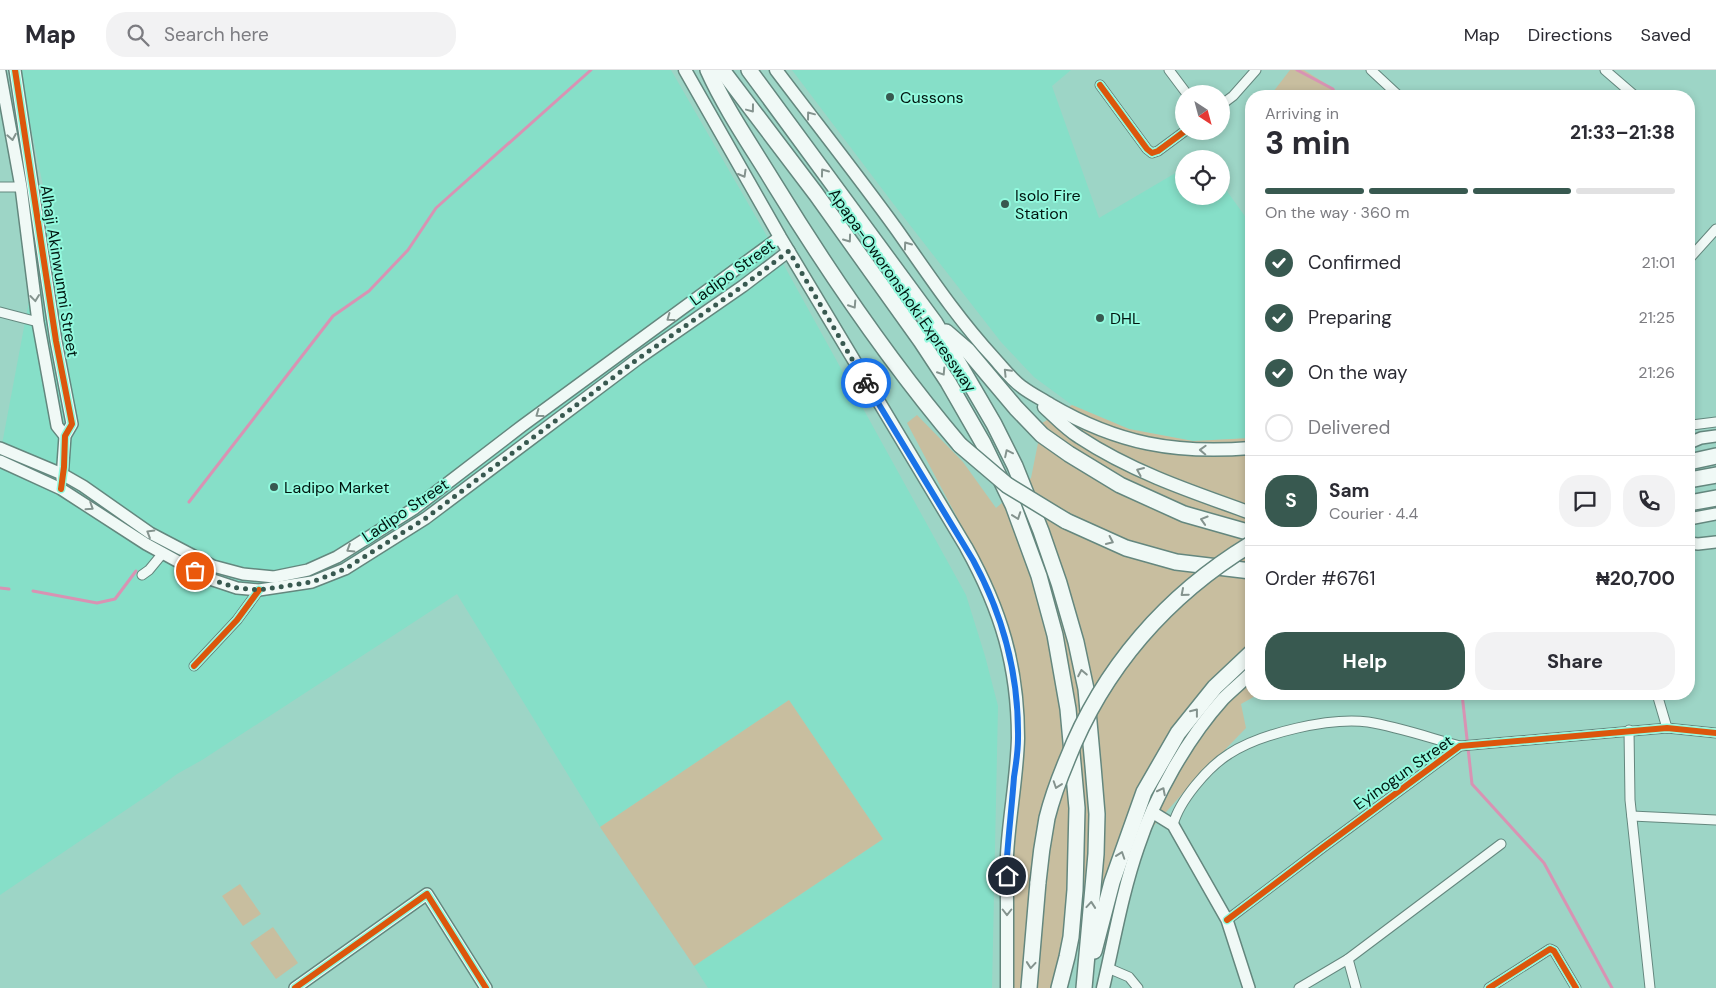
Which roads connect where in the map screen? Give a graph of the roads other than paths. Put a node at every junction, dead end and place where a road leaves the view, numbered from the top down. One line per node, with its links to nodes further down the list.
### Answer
1 (15, 70): 30 (main road, Alhaji Akinwunmi Street)
2 (685, 70): 21 (main road, one-way to 21)
3 (708, 70): 54 (highway, one-way to 54, bridge)
4 (722, 70): 78 (highway, Apapa-Oworonshoki Expressway, one-way to 78)
5 (749, 70): 26 (highway, Apapa-Oworonshoki Expressway, one-way to 5)
6 (776, 70): 27 (main road, Apapa-Oworonshoki Expressway, one-way to 6)
7 (1169, 70): 13 (street)
8 (1256, 70): 16 (street)
9 (1371, 70): 14 (street)
10 (1605, 70): 15 (street)
11 (0, 72): 19 (main road, Alhaji Akinwunmi Street, one-way to 19)
12 (1100, 85): 17 (street)
13 (1180, 85)
14 (1393, 90)
15 (1628, 90)
16 (1230, 98)
17 (1175, 138)
18 (0, 187): 19 (street)
19 (21, 188): 25 (main road, Alhaji Akinwunmi Street, one-way to 25)
20 (1715, 231): 23 (street)
21 (780, 238): 22 (main road); 40 (main road, Ladipo Street, one-way to 40)
22 (789, 251): 56 (main road, Ladipo Street); 76 (main road, one-way to 76)
23 (1695, 253)
24 (0, 312): 25 (street)
25 (38, 322): 30 (main road, Alhaji Akinwunmi Street)
26 (935, 323): 49 (highway, one-way to 26); 73 (highway, Apapa-Oworonshoki Expressway, one-way to 26)
27 (1022, 387): 34 (main road, Apapa-Oworonshoki Expressway, one-way to 27); 46 (main road, one-way to 27)
28 (1716, 422): 29 (street)
29 (1695, 425)
30 (66, 436): 40 (main road, Alhaji Akinwunmi Street)
31 (1716, 436): 32 (main road)
32 (1695, 440)
33 (0, 448): 40 (main road, Ladipo Street)
34 (1245, 448)
35 (1716, 456): 37 (highway)
36 (0, 461): 43 (main road, Ladipo Street)
37 (1695, 461)
38 (1695, 463): 39 (highway)
39 (1716, 463)
40 (62, 474): 43 (main road, Alhaji Akinwunmi Street)
41 (1716, 475): 42 (highway)
42 (1695, 479)
43 (61, 488): 53 (main road, Ladipo Street, one-way to 53)
44 (1716, 498): 45 (highway)
45 (1695, 503)
46 (1245, 510)
47 (1716, 514): 48 (main road)
48 (1695, 518)
49 (1245, 531)
50 (1716, 542): 51 (main road)
51 (1695, 544)
52 (1245, 548): 77 (highway, one-way to 77, bridge)
53 (163, 554): 55 (street); 56 (main road, Ladipo Street)
54 (1245, 570)
55 (142, 575)
56 (259, 590): 58 (street)
57 (1245, 659): 73 (highway, one-way to 57)
58 (194, 666)
59 (1245, 679): 65 (main road, one-way to 59)
60 (1659, 700): 61 (street)
61 (1667, 728): 62 (street, Eyinogun Street); 63 (street, Eyinogun Street)
62 (1629, 730): 64 (street, Eyinogun Street); 66 (street)
63 (1716, 733)
64 (1460, 746): 68 (street); 70 (street, Eyinogun Street)
65 (1152, 812): 68 (main road); 72 (main road)
66 (1632, 816): 67 (street); 86 (street)
67 (1716, 820)
68 (1173, 825): 70 (main road)
69 (1501, 844): 71 (street)
70 (1227, 920): 81 (main road)
71 (1348, 959): 82 (street); 83 (street)
72 (1108, 968): 79 (main road); 80 (street)
73 (1084, 987)
74 (295, 988): 75 (main road)
75 (486, 988)
76 (1007, 988)
77 (1028, 988)
78 (1059, 988)
79 (1103, 988)
80 (1138, 988)
81 (1249, 988)
82 (1299, 988)
83 (1356, 988)
84 (1489, 988): 85 (street)
85 (1576, 988)
86 (1650, 988)

